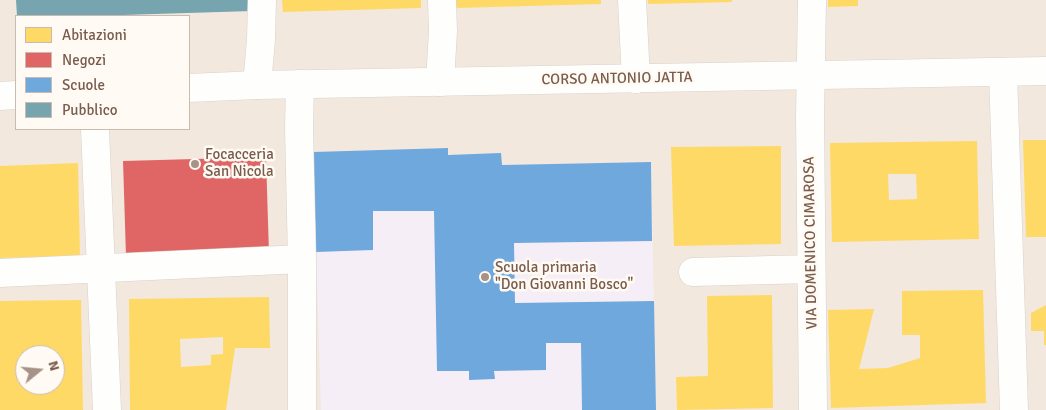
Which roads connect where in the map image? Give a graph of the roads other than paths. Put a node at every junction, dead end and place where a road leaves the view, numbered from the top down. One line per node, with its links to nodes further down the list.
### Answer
1 (262, 0): 11 (street)
2 (442, 0): 9 (street)
3 (632, 0): 8 (street)
4 (812, 0): 7 (street, VIA DOMENICO CIMAROSA)
5 (1046, 71): 6 (street, CORSO ANTONIO JATTA)
6 (1003, 72): 7 (street, CORSO ANTONIO JATTA); 24 (street)
7 (810, 76): 8 (street, CORSO ANTONIO JATTA); 18 (street, VIA DOMENICO CIMAROSA)
8 (636, 79): 9 (street, CORSO ANTONIO JATTA)
9 (440, 82): 10 (street, CORSO ANTONIO JATTA)
10 (300, 84): 11 (street, CORSO ANTONIO JATTA); 16 (street)
11 (257, 85): 12 (street, CORSO ANTONIO JATTA)
12 (190, 88)
13 (15, 95): 14 (street)
14 (0, 96)
15 (95, 130): 17 (street)
16 (302, 259): 17 (street); 22 (street)
17 (102, 269): 20 (street); 21 (street)
18 (811, 269): 19 (street); 23 (street, VIA DOMENICO CIMAROSA)
19 (693, 272)
20 (0, 274)
21 (107, 410)
22 (302, 410)
23 (813, 410)
24 (1014, 410)

